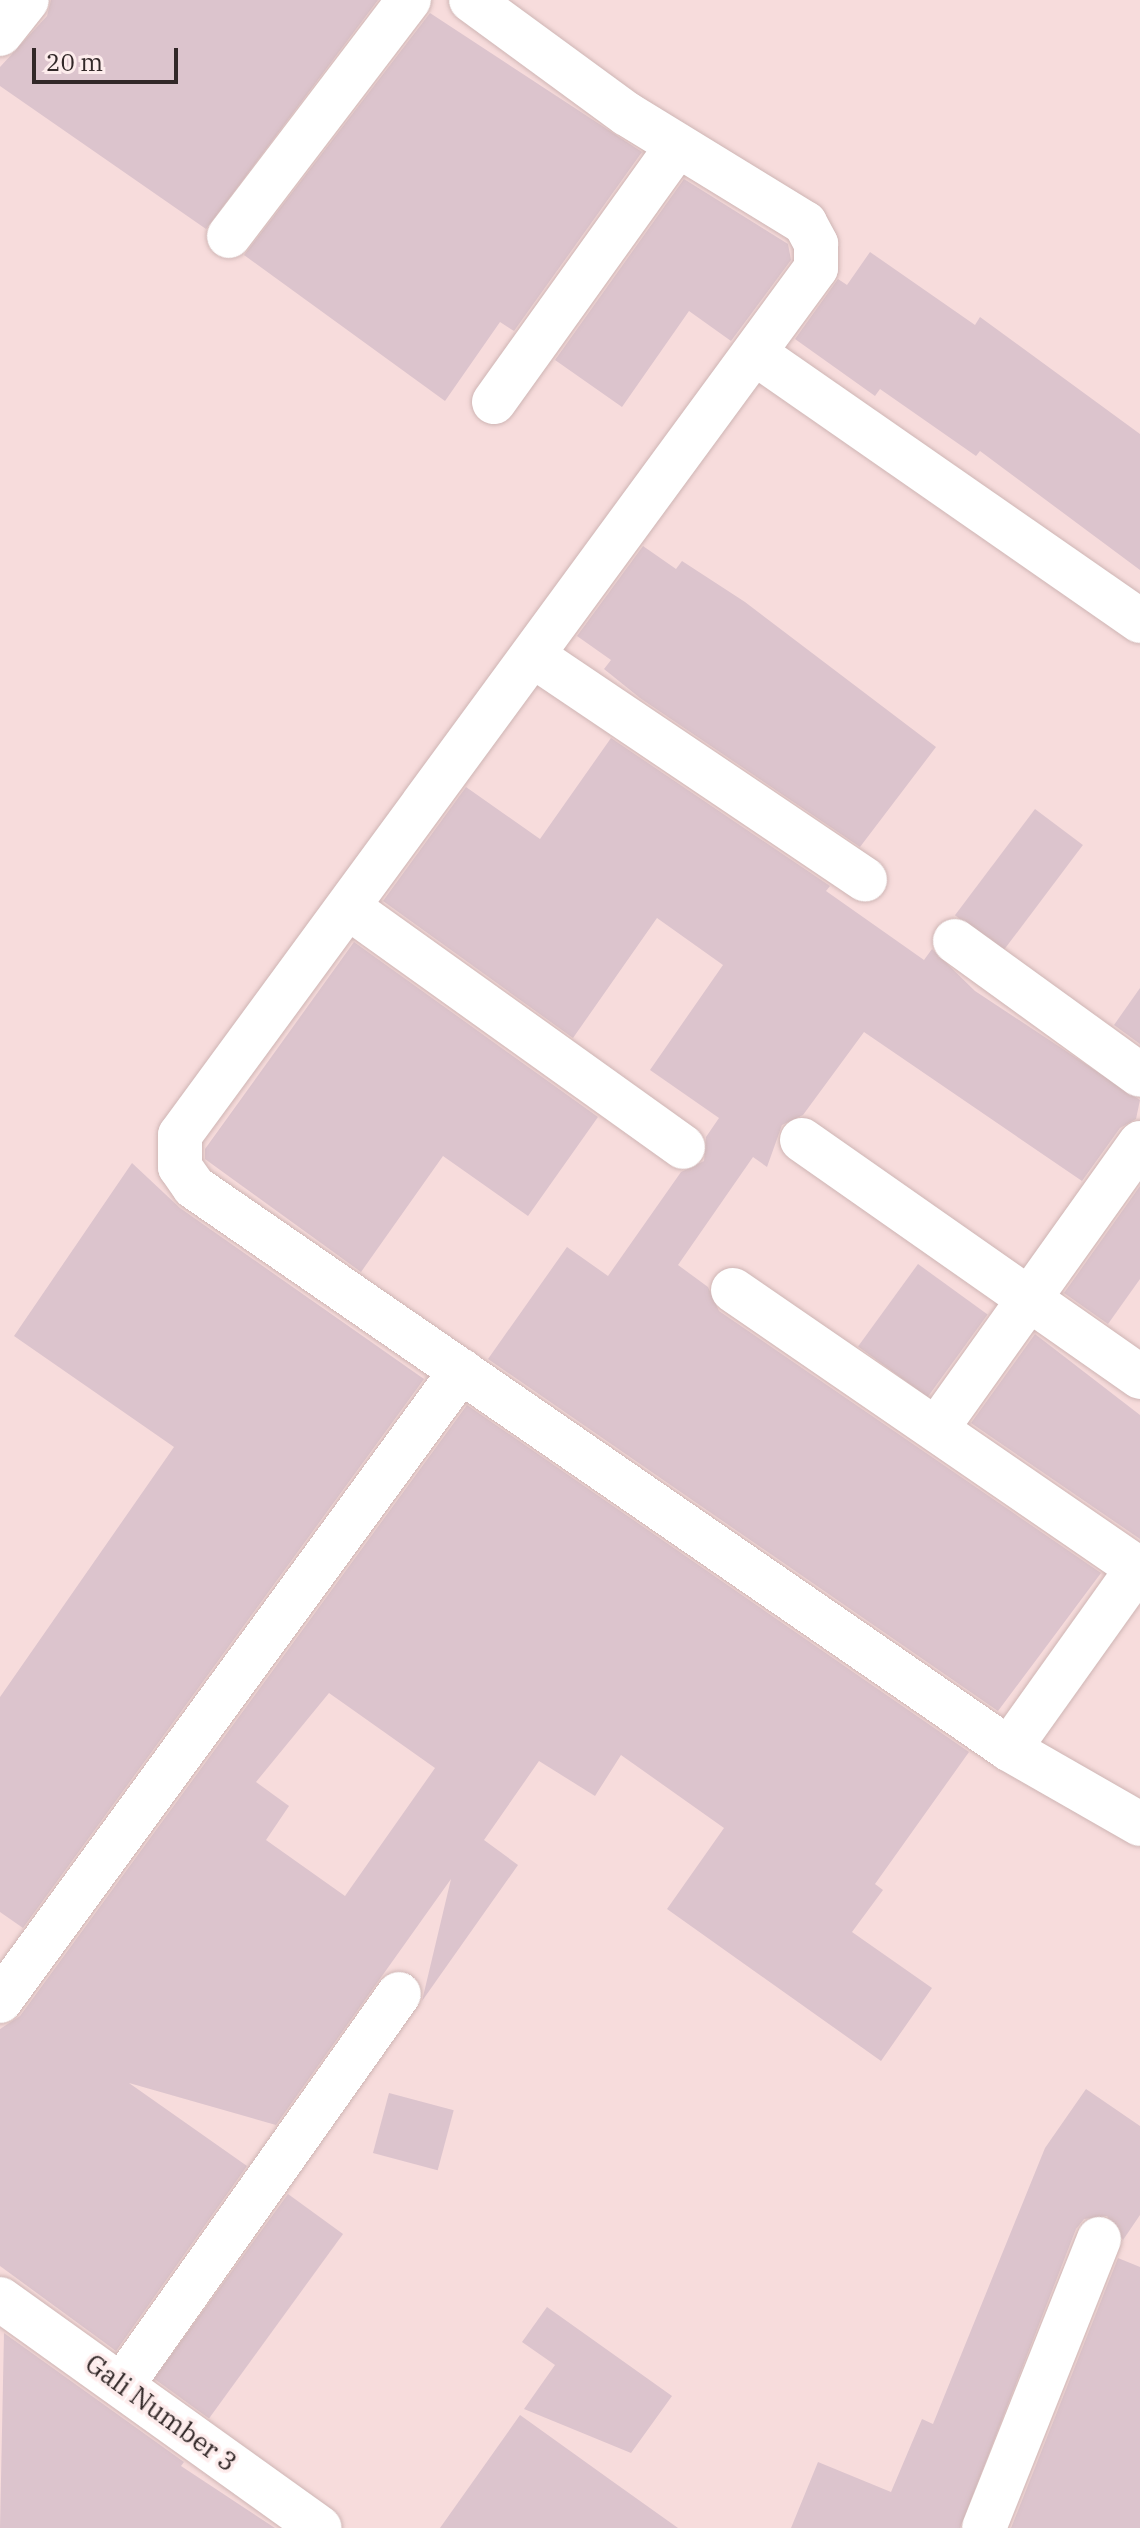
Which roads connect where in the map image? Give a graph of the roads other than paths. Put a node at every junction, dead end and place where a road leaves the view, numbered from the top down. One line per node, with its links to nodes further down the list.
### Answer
1 (27, 0): 4 (street)
2 (409, 0): 6 (street)
3 (471, 0): 5 (street)
4 (0, 34)
5 (677, 146): 7 (street); 8 (street)
6 (229, 236)
7 (756, 354): 9 (street); 10 (street)
8 (494, 402)
9 (1140, 621)
10 (535, 657): 11 (street); 12 (street)
11 (865, 880)
12 (352, 910): 17 (street); 20 (street)
13 (955, 941): 14 (street)
14 (1140, 1075)
15 (802, 1140): 19 (street)
16 (1140, 1143): 19 (street)
17 (683, 1147)
18 (733, 1290): 22 (street)
19 (1026, 1303): 21 (street); 22 (street)
20 (461, 1371): 23 (street); 26 (street)
21 (1140, 1377)
22 (937, 1428): 23 (street)
23 (1009, 1749): 24 (street)
24 (1140, 1824)
25 (399, 1994): 29 (street)
26 (0, 2001)
27 (1099, 2239): 31 (street)
28 (0, 2299): 29 (street, Gali Number 3)
29 (122, 2385): 30 (street, Gali Number 3)
30 (320, 2528)
31 (984, 2528)

